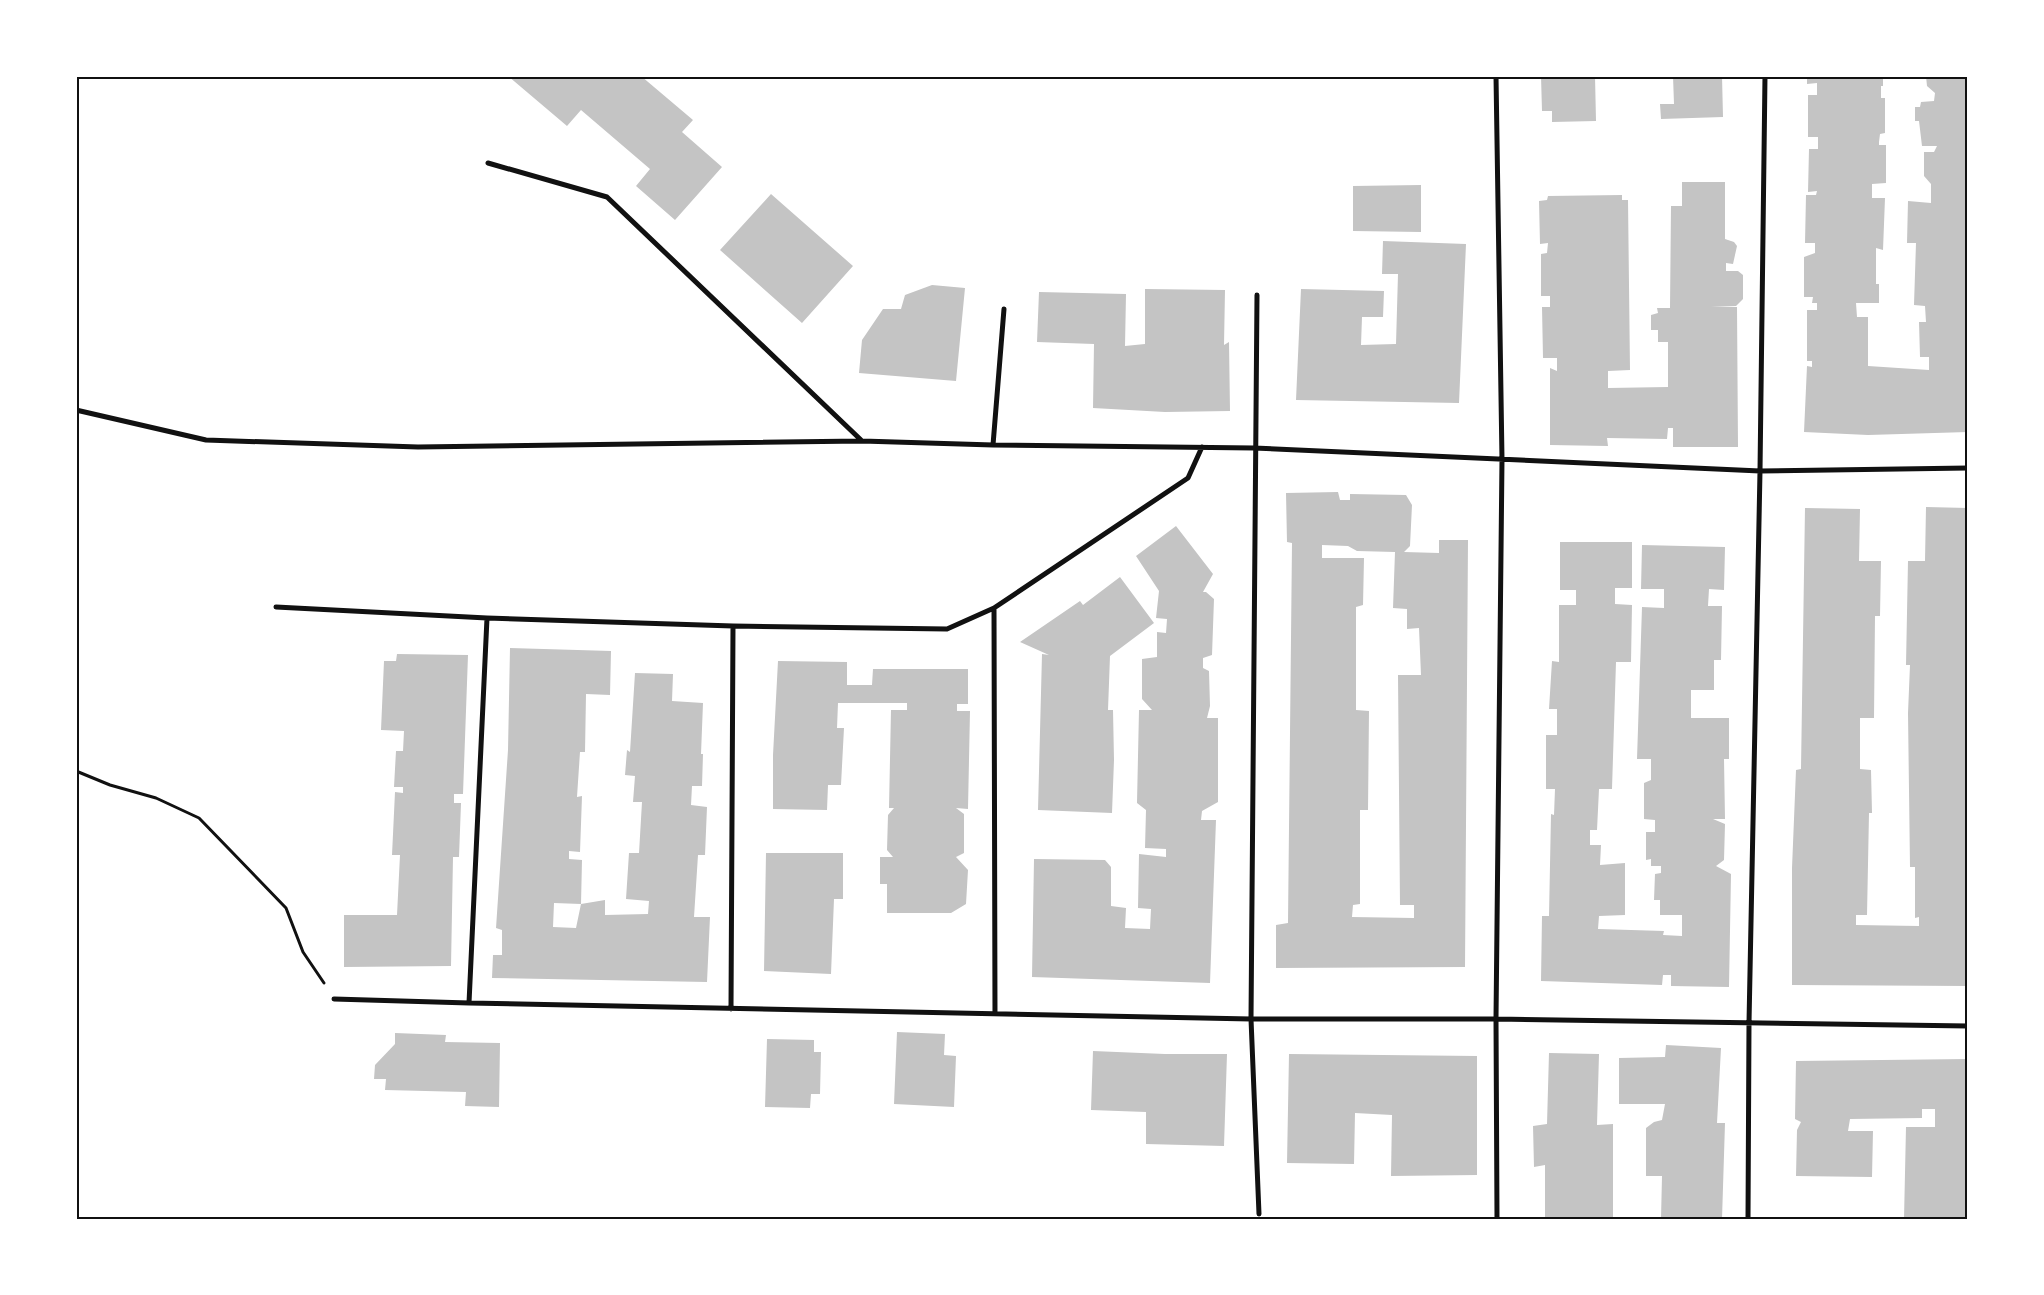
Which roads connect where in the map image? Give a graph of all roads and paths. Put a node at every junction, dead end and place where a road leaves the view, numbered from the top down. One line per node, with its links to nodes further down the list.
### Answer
1 (1496, 76): 11 (street)
2 (1765, 76): 13 (street)
3 (488, 163): 7 (street)
4 (1257, 295): 10 (street)
5 (1004, 309): 8 (street)
6 (76, 410): 7 (street)
7 (862, 440): 8 (street)
8 (993, 445): 9 (street)
9 (1202, 447): 10 (street); 15 (street)
10 (1254, 448): 11 (street); 23 (street)
11 (1502, 459): 13 (street); 24 (street)
12 (1968, 468): 13 (street)
13 (1760, 471): 25 (street)
14 (276, 607): 16 (street)
15 (994, 608): 17 (street); 22 (street)
16 (487, 618): 17 (street); 20 (street)
17 (733, 626): 21 (street)
18 (76, 771): 19 (path)
19 (334, 999): 20 (street)
20 (470, 1003): 21 (street)
21 (731, 1009): 22 (street)
22 (995, 1014): 23 (street)
23 (1251, 1019): 24 (street); 27 (street)
24 (1496, 1019): 25 (street); 28 (street)
25 (1749, 1023): 26 (street); 29 (street)
26 (1968, 1026)
27 (1259, 1214)
28 (1497, 1219)
29 (1748, 1219)

